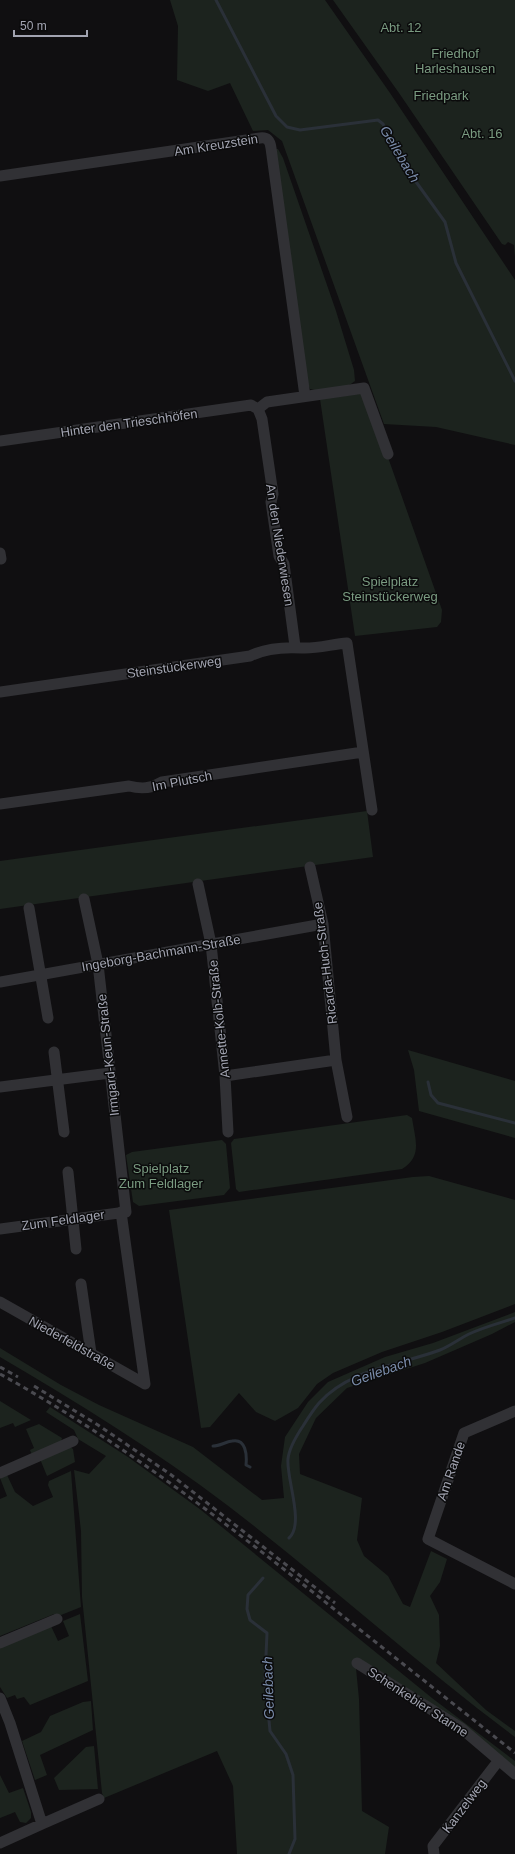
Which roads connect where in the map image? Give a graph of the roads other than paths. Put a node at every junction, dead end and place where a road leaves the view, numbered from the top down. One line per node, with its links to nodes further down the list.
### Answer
1 (0, 176): 2 (street, Am Kreuzstein)
2 (305, 396): 3 (street, Hinter den Trieschhöfen); 5 (street, Hinter den Trieschhöfen)
3 (260, 414): 4 (street, Hinter den Trieschhöfen); 6 (street, An den Niederwiesen)
4 (0, 441)
5 (388, 454)
6 (295, 646): 7 (street, Steinstückerweg); 8 (street, Steinstückerweg)
7 (0, 692)
8 (363, 752): 9 (street, Im Plutsch); 10 (street)
9 (0, 804)
10 (372, 810)
11 (310, 867): 15 (street, Ricarda-Huch-Straße)
12 (198, 884): 16 (street, Annette-Kolb-Straße)
13 (84, 900): 17 (street, Irmgard-Keun-Straße)
14 (29, 908): 18 (street)
15 (323, 924): 16 (street, Ingeborg-Bachmann-Straße); 22 (street, Ricarda-Huch-Straße)
16 (211, 944): 17 (street, Ingeborg-Bachmann-Straße); 24 (street, Annette-Kolb-Straße)
17 (98, 964): 18 (street, Ingeborg-Bachmann-Straße); 23 (street, Irmgard-Keun-Straße)
18 (41, 974): 19 (street, Ingeborg-Bachmann-Straße); 20 (street)
19 (0, 982)
20 (48, 1018)
21 (54, 1052): 25 (street)
22 (336, 1060): 24 (street); 27 (street, Ricarda-Huch-Straße)
23 (110, 1073): 25 (street); 31 (street, Irmgard-Keun-Straße)
24 (225, 1076): 29 (street, Annette-Kolb-Straße)
25 (59, 1080): 26 (street); 28 (street)
26 (0, 1087)
27 (347, 1117)
28 (64, 1132)
29 (228, 1132)
30 (68, 1172): 32 (street)
31 (124, 1212): 32 (street, Zum Feldlager); 38 (street, Irmgard-Keun-Straße)
32 (72, 1219): 33 (street, Zum Feldlager); 34 (street)
33 (0, 1229)
34 (76, 1248)
35 (81, 1284): 37 (street)
36 (0, 1302): 37 (street, Niederfeldstraße)
37 (91, 1353): 38 (street, Niederfeldstraße)
38 (145, 1384)
39 (515, 1411): 42 (street, Am Rande)
40 (73, 1441): 41 (street)
41 (0, 1473)
42 (515, 1584)
43 (57, 1619): 44 (street)
44 (0, 1643)
45 (357, 1663): 47 (street, Schenkebier Stanne)
46 (0, 1698): 50 (street)
47 (499, 1760): 48 (street, Schenkebier Stanne); 52 (street, Kanzelweg)
48 (515, 1774)
49 (99, 1799): 50 (street)
50 (42, 1824): 51 (street)
51 (0, 1843)
52 (434, 1854)

